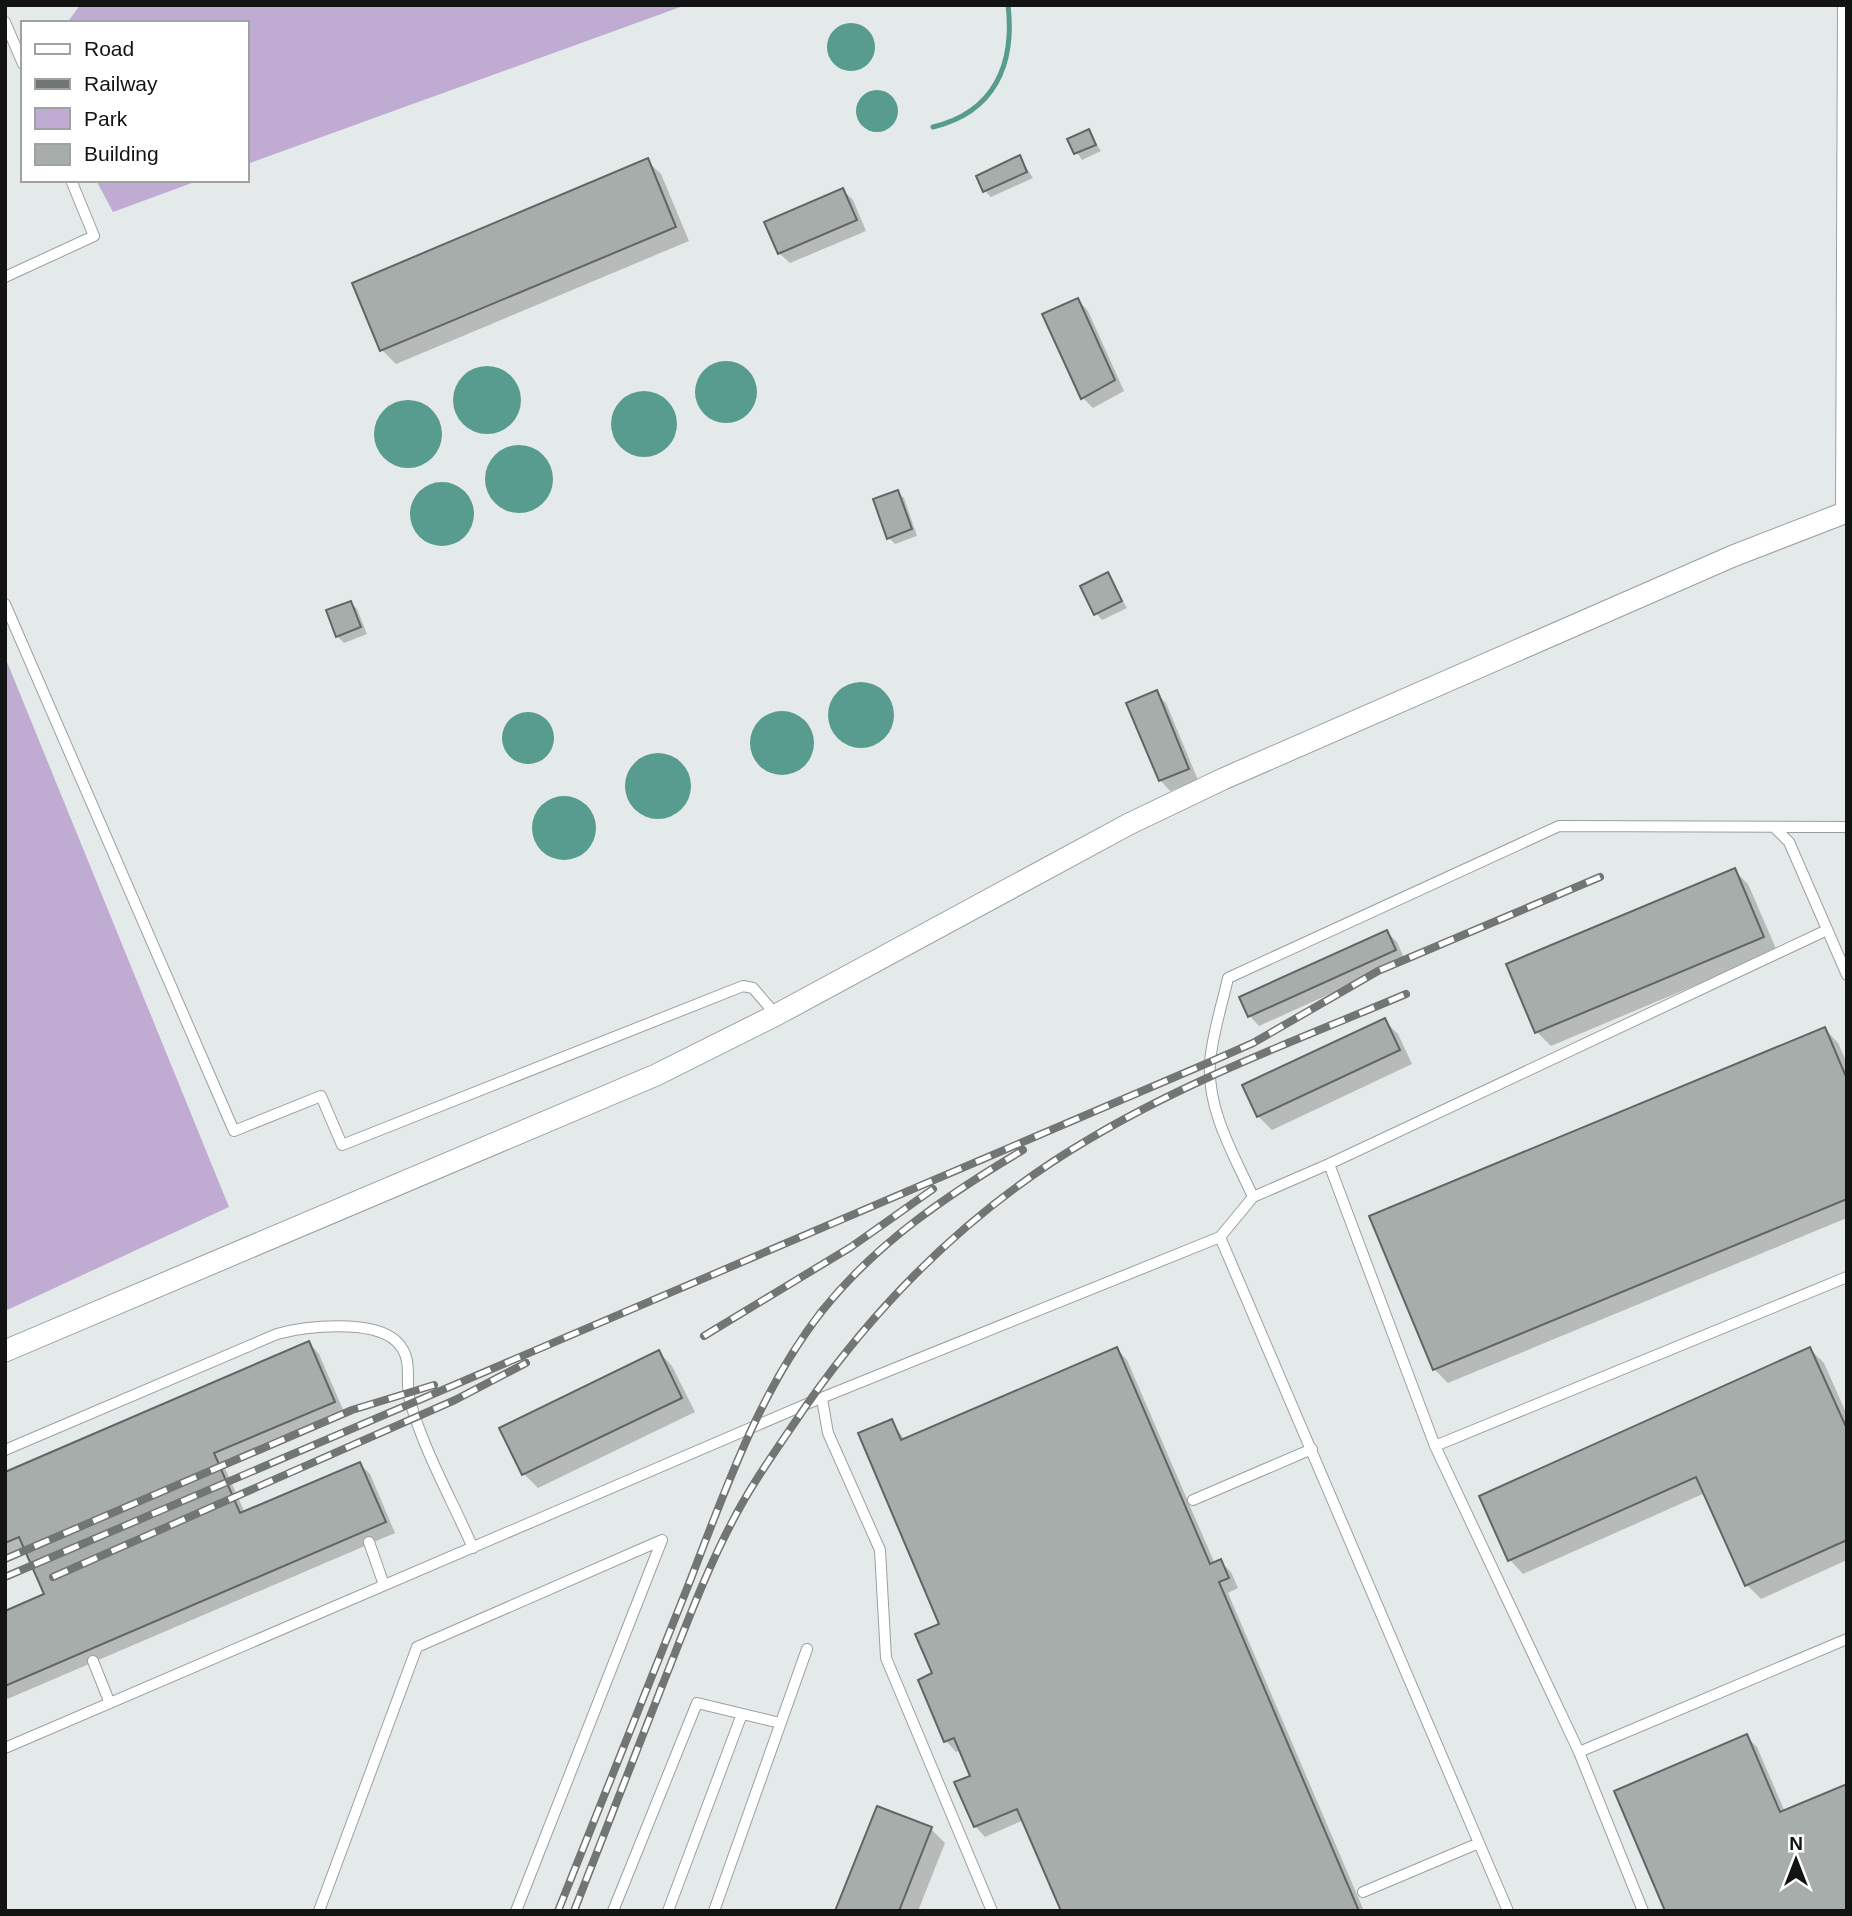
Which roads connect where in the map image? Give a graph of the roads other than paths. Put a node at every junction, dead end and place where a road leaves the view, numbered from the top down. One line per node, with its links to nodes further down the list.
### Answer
1 (1843, 5): 6 (lane)
2 (5, 22): 3 (lane)
3 (21, 59)
4 (72, 182): 5 (lane)
5 (5, 277)
6 (1843, 516): 12 (street)
7 (5, 604): 12 (lane)
8 (1774, 827): 9 (lane); 10 (lane); 14 (lane)
9 (1847, 827)
10 (1827, 930): 11 (lane); 13 (lane)
11 (1847, 975)
12 (776, 1015): 17 (street)
13 (1329, 1164): 14 (lane); 19 (lane)
14 (1253, 1197): 15 (lane)
15 (1220, 1237): 18 (lane); 20 (lane)
16 (1847, 1277): 19 (lane)
17 (5, 1351)
18 (822, 1399): 24 (lane); 41 (lane)
19 (1435, 1446): 33 (lane)
20 (1312, 1449): 22 (lane); 34 (lane)
21 (5, 1450): 24 (lane)
22 (1193, 1500)
23 (369, 1542): 25 (lane)
24 (473, 1548): 25 (lane)
25 (384, 1585): 29 (lane)
26 (1847, 1639): 33 (lane)
27 (807, 1649): 31 (lane)
28 (93, 1661): 29 (lane)
29 (108, 1701): 32 (lane)
30 (742, 1714): 31 (lane); 38 (lane); 39 (lane)
31 (780, 1723): 40 (lane)
32 (5, 1748)
33 (1579, 1752): 43 (lane)
34 (1479, 1843): 35 (lane); 42 (lane)
35 (1363, 1892)
36 (319, 1911): 37 (lane)
37 (516, 1911)
38 (613, 1911)
39 (668, 1911)
40 (714, 1911)
41 (992, 1911)
42 (1508, 1911)
43 (1643, 1911)

